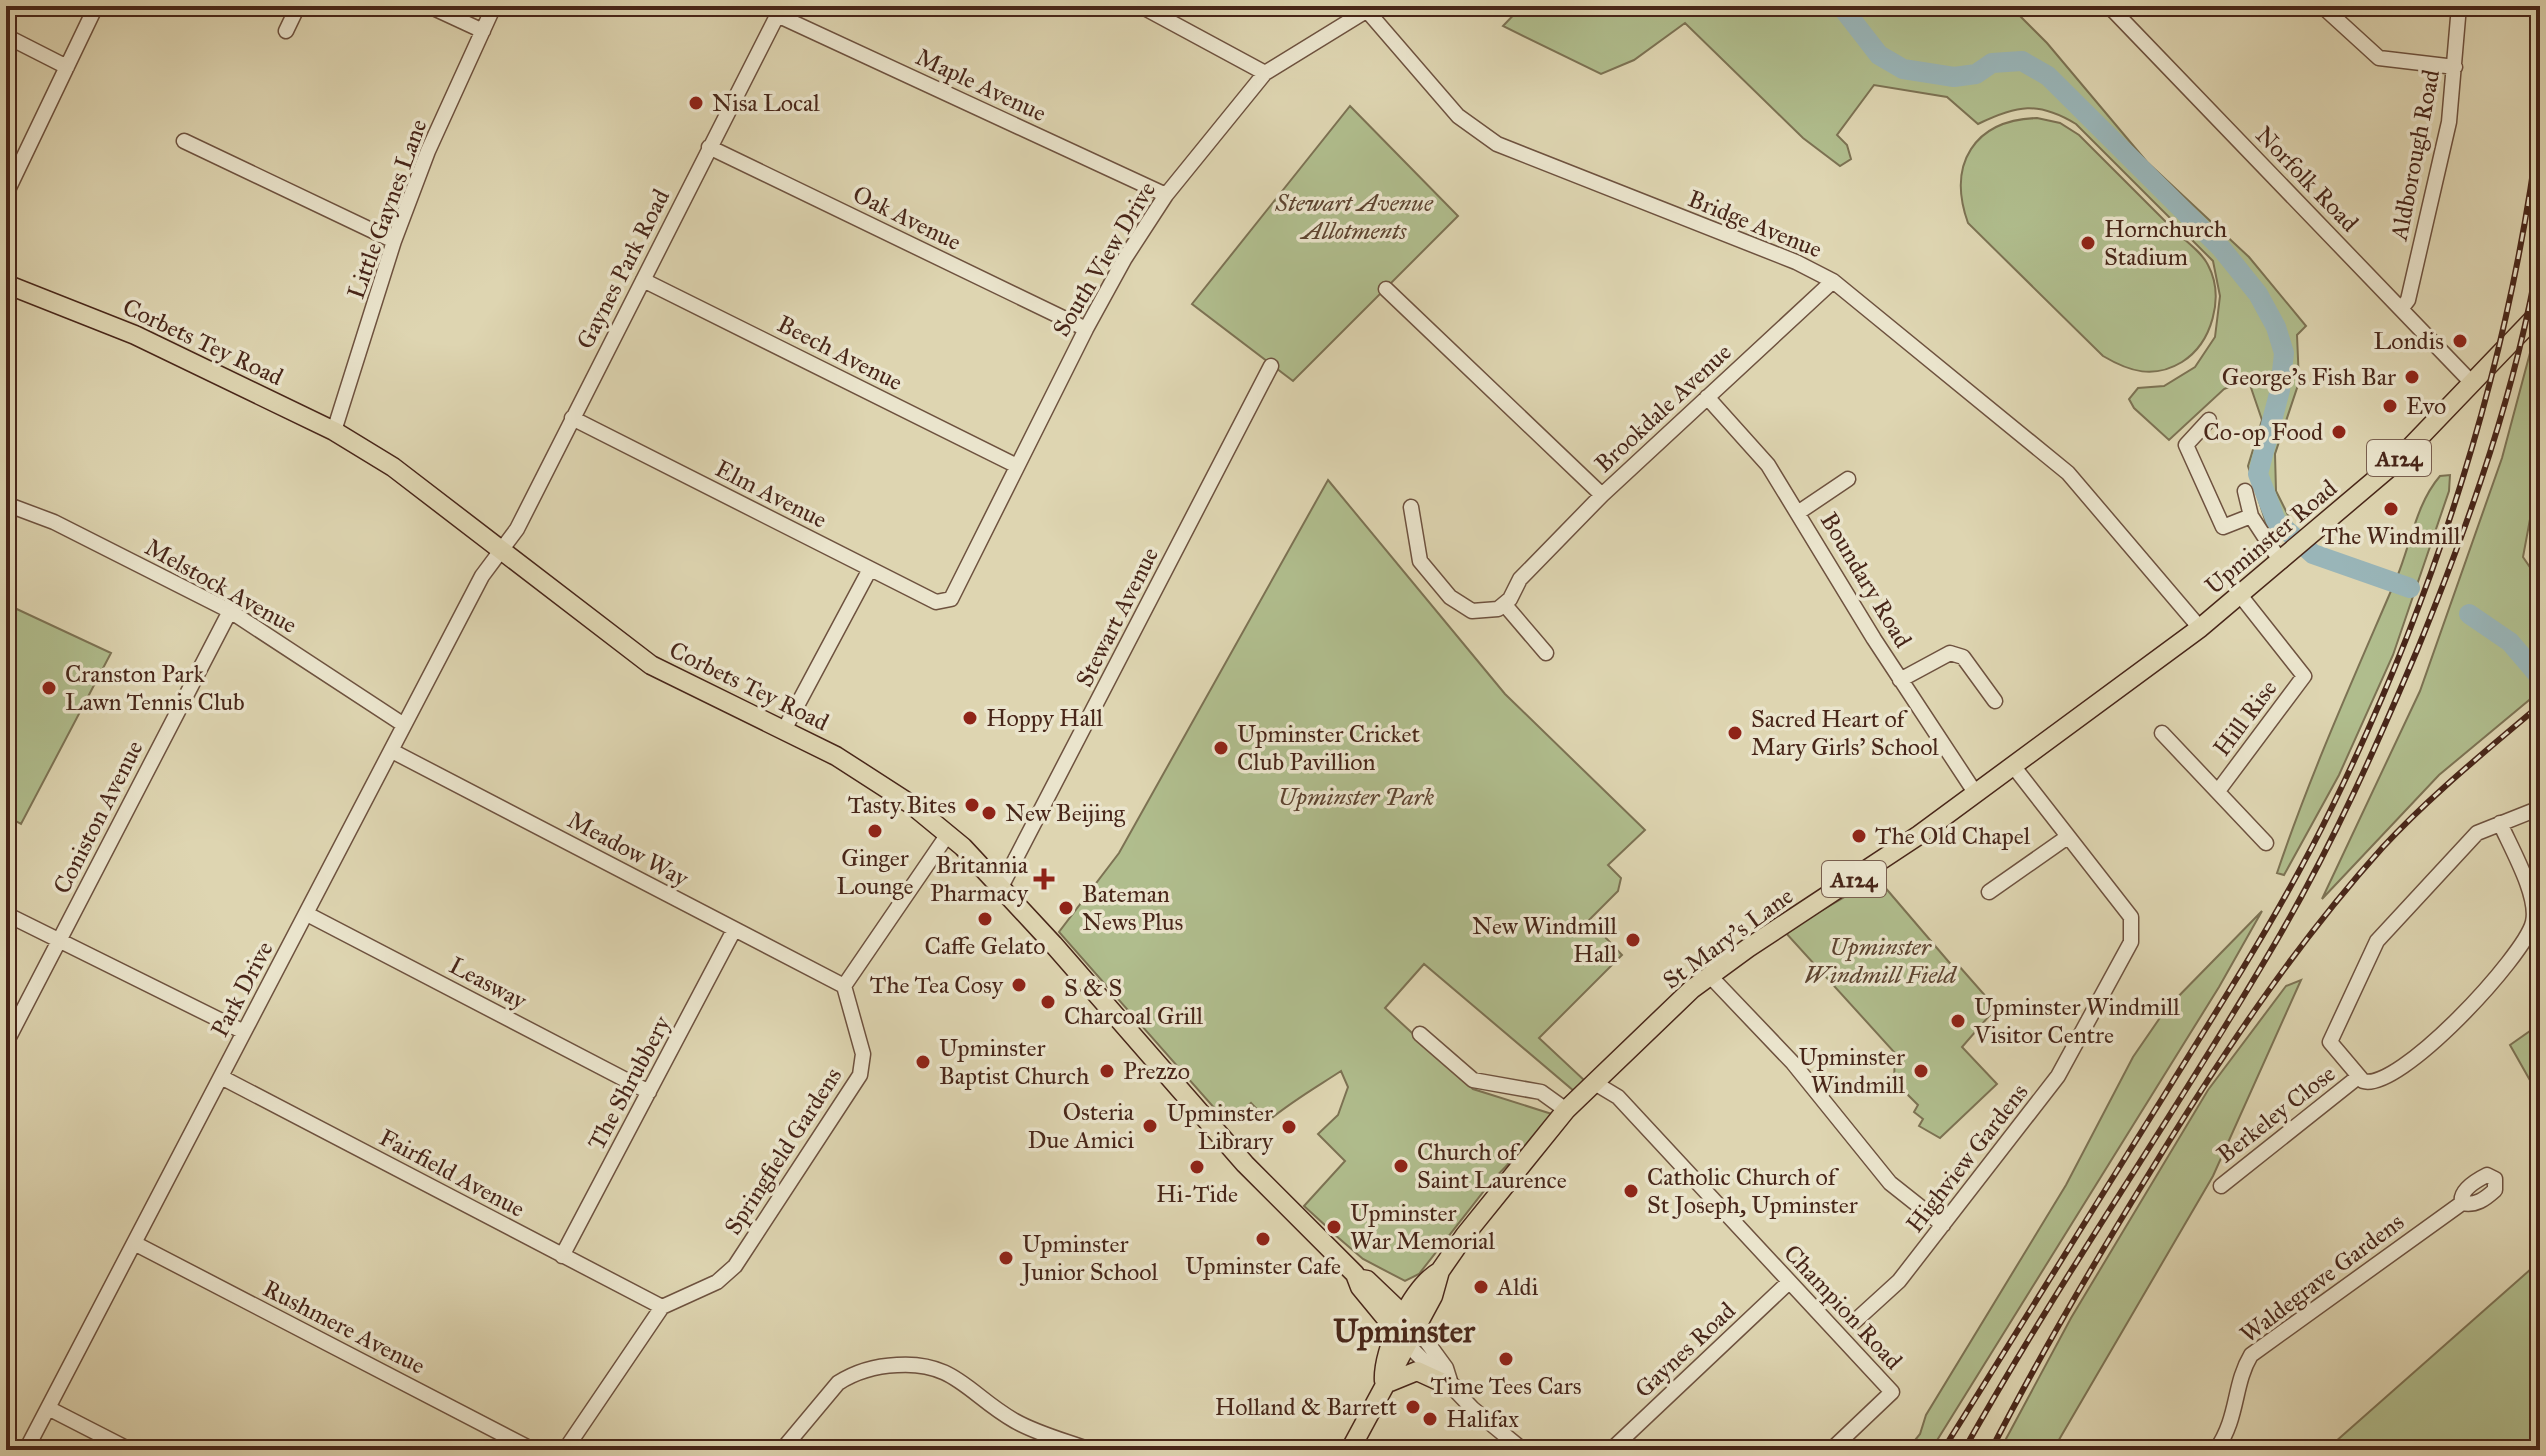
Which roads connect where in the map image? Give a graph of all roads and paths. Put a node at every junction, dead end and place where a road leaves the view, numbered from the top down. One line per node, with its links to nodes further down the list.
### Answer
1 (96, 6): 14 (street)
2 (298, 6): 11 (street)
3 (429, 6): 12 (street)
4 (494, 6): 12 (street, Little Gaynes Lane)
5 (1141, 6): 16 (street)
6 (2109, 6): 26 (street, Norfolk Road)
7 (2322, 6): 15 (street)
8 (2459, 6): 15 (street, Aldborough Road)
9 (1368, 7): 16 (street, South View Drive); 23 (street, Bridge Avenue)
10 (779, 10): 18 (street, Gaynes Park Road); 20 (street, Maple Avenue)
11 (286, 31)
12 (483, 31): 21 (street, Little Gaynes Lane)
13 (6, 36): 14 (street)
14 (67, 67): 19 (street)
15 (2455, 67): 26 (street, Aldborough Road)
16 (1265, 73): 20 (street, South View Drive)
17 (184, 141): 21 (street)
18 (709, 147): 22 (street, Gaynes Park Road); 28 (street, Oak Avenue)
19 (6, 194)
20 (1166, 195): 28 (street, South View Drive)
21 (394, 241): 34 (street, Little Gaynes Lane)
22 (643, 280): 32 (street, Gaynes Park Road); 35 (street, Beech Avenue)
23 (1833, 281): 31 (street, Brookdale Avenue); 50 (street, Bridge Avenue)
24 (6, 284): 34 (main road, Corbets Tey Road)
25 (1386, 289): 38 (street, Brookdale Avenue)
26 (2401, 309): 30 (street, Norfolk Road)
27 (2540, 312): 30 (main road, Upminster Road / A124)
28 (1086, 329): 35 (street, South View Drive)
29 (1271, 366): 66 (street, Stewart Avenue)
30 (2473, 384): 44 (main road, Upminster Road / A124)
31 (1707, 397): 38 (street, Brookdale Avenue); 41 (street, Boundary Road)
32 (572, 418): 43 (street, Gaynes Park Road); 45 (street, Elm Avenue)
33 (2209, 420): 42 (street)
34 (334, 431): 43 (main road, Corbets Tey Road)
35 (1017, 466): 47 (street, South View Drive)
36 (1848, 479): 41 (street)
37 (2245, 491): 42 (street)
38 (1602, 495): 48 (street)
39 (6, 504): 49 (street, Melstock Avenue)
40 (1411, 507): 48 (street)
41 (1799, 512): 52 (street, Boundary Road)
42 (2251, 516): 44 (street)
43 (501, 550): 54 (street, Park Drive); 55 (main road, Corbets Tey Road)
44 (2295, 550): 46 (main road, Upminster Road / A124)
45 (870, 569): 47 (street, Elm Avenue); 55 (street)
46 (2240, 595): 50 (main road, Upminster Road / A124); 59 (street, Hill Rise)
47 (951, 599)
48 (1505, 605): 51 (street)
49 (230, 611): 54 (street, Melstock Avenue); 71 (street, Coniston Avenue)
50 (2200, 628): 58 (main road, St Mary's Lane / A124)
51 (1546, 653)
52 (1900, 680): 53 (street); 60 (street, Boundary Road)
53 (1995, 701)
54 (404, 725): 57 (street, Park Drive)
55 (784, 730): 63 (main road, Corbets Tey Road)
56 (2162, 733): 59 (street)
57 (392, 751): 69 (street, Park Drive); 70 (street, Meadow Way)
58 (2014, 767): 60 (main road, St Mary's Lane / A124); 64 (street, Highview Gardens)
59 (2218, 791): 65 (street)
60 (1976, 794): 72 (main road, St Mary's Lane / A124)
61 (2540, 808): 62 (street)
62 (2500, 823): 78 (street); 78 (street)
63 (948, 834): 66 (main road, Corbets Tey Road); 73 (street)
64 (2066, 838): 67 (street); 84 (street, Highview Gardens)
65 (2266, 843)
66 (1001, 887): 88 (main road, Corbets Tey Road)
67 (1989, 892)
68 (6, 914): 71 (street)
69 (307, 914): 74 (street, Park Drive); 80 (street, Leasway)
70 (734, 930): 73 (street, Meadow Way); 80 (street, The Shrubbery)
71 (59, 942): 74 (street); 76 (street, Coniston Avenue)
72 (1710, 976): 79 (main road, St Mary's Lane / A124); 84 (street)
73 (844, 986): 91 (street, Springfield Gardens)
74 (244, 1032): 77 (street, Park Drive)
75 (1420, 1034): 81 (street)
76 (6, 1043)
77 (221, 1077): 85 (street, Park Drive); 86 (street, Fairfield Avenue)
78 (2358, 1077): 82 (street, Berkeley Close)
79 (1593, 1082): 81 (main road, St Mary's Lane / A124); 89 (street, Champion Road)
80 (649, 1092): 86 (street, The Shrubbery)
81 (1566, 1110): 87 (main road, St Mary's Lane / A124)
82 (2221, 1186)
83 (2462, 1203): 107 (street, Waldegrave Gardens)
84 (1943, 1225): 92 (street, Highview Gardens)
85 (134, 1243): 96 (street, Park Drive); 99 (street, Rushmere Avenue)
86 (562, 1256): 91 (street, Fairfield Avenue)
87 (1440, 1271): 90 (main road); 93 (main road, St Mary's Lane / A124)
88 (1357, 1276): 90 (main road); 93 (main road, Corbets Tey Road)
89 (1789, 1282): 105 (street, Gaynes Road); 106 (street, Champion Road)
90 (1419, 1290): 93 (main road, St Mary's Lane)
91 (662, 1307): 100 (street)
92 (1854, 1322)
93 (1406, 1330): 94 (street); 95 (main road, St Mary's Lane)
94 (1449, 1383): 95 (main road); 104 (street)
95 (1382, 1384): 103 (main road, St Mary's Lane)
96 (48, 1408): 97 (street, Park Drive); 98 (street)
97 (26, 1450)
98 (130, 1450)
99 (533, 1450)
100 (565, 1450)
101 (782, 1450): 102 (street)
102 (1090, 1450)
103 (1350, 1450)
104 (1523, 1450)
105 (1611, 1450)
106 (1831, 1450)
107 (2216, 1450)

